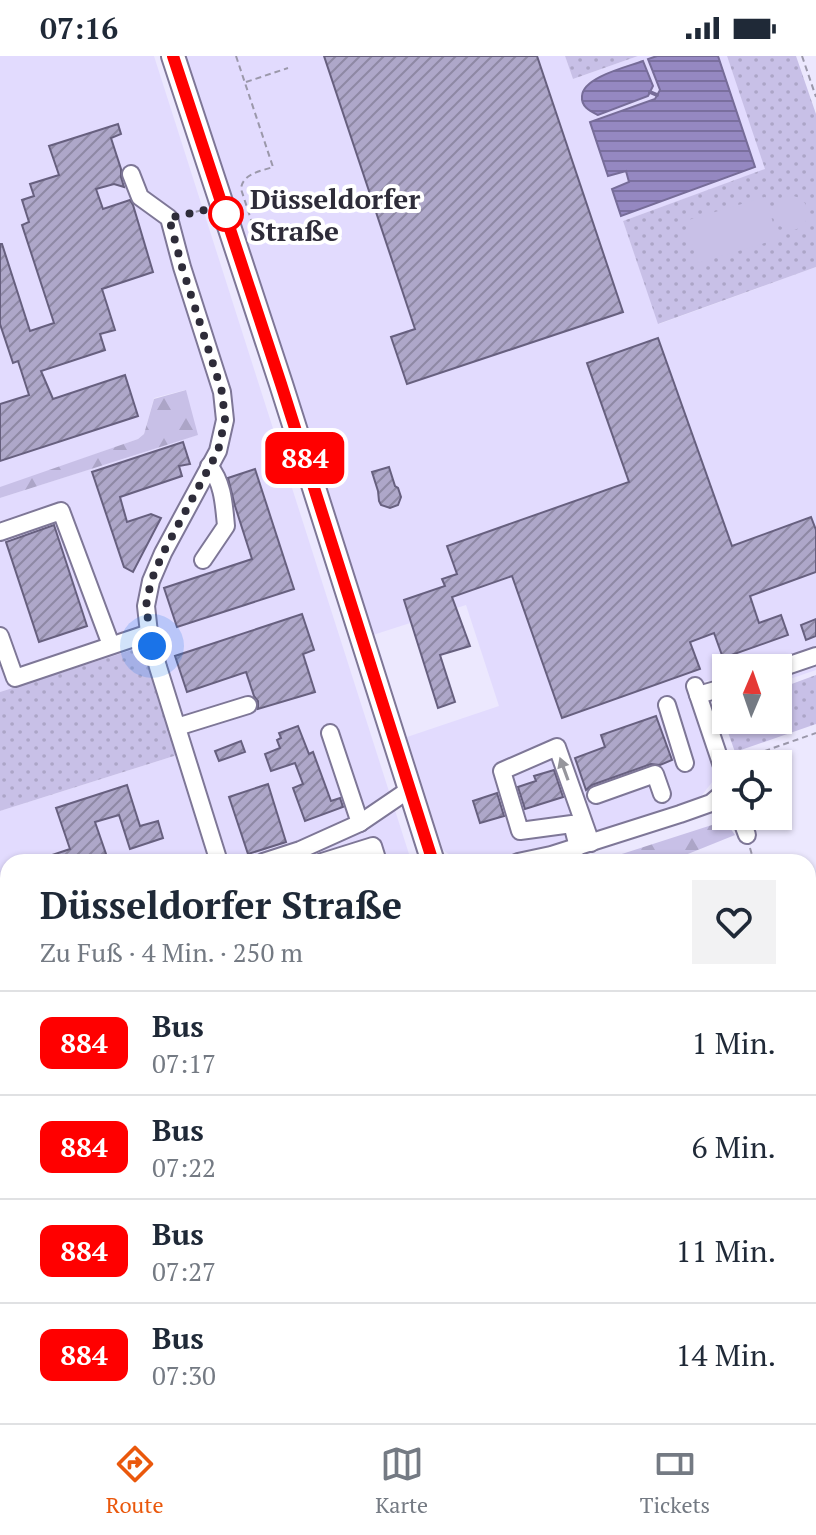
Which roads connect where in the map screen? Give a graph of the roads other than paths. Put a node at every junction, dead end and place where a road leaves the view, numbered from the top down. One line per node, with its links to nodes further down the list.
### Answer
1 (173, 56): 18 (main road)
2 (131, 174): 3 (street)
3 (209, 466): 5 (street); 6 (street)
4 (0, 532): 8 (street)
5 (203, 560)
6 (149, 633): 8 (street); 14 (street)
7 (0, 636): 8 (street)
8 (111, 645)
9 (816, 656): 10 (street)
10 (792, 664)
11 (712, 688): 16 (street)
12 (248, 705): 14 (street)
13 (667, 705): 17 (street)
14 (177, 727): 26 (street)
15 (330, 733): 22 (street)
16 (714, 750)
17 (685, 763)
18 (410, 789): 22 (street); 30 (main road)
19 (662, 794): 20 (street)
20 (596, 795)
21 (712, 802): 25 (street)
22 (360, 823): 27 (street)
23 (745, 830): 24 (street)
24 (747, 835)
25 (584, 849): 25 (street, one-way to 25); 31 (street)
26 (217, 854)
27 (288, 854)
28 (348, 854): 29 (street)
29 (376, 854)
30 (430, 854)
31 (564, 854)

